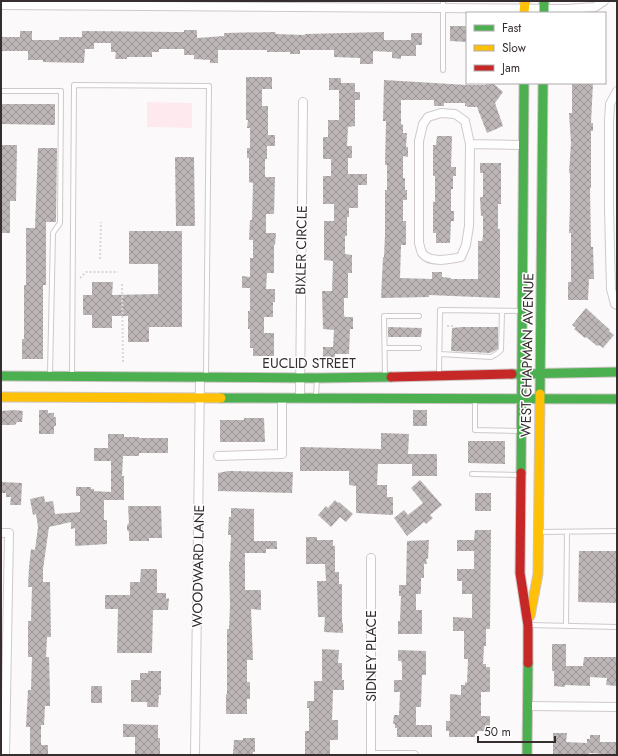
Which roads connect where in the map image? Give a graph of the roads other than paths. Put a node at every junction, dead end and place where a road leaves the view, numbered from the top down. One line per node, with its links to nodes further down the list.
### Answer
1 (604, 1): 6 (street)
2 (103, 3): 3 (street); 4 (street)
3 (443, 4): 5 (street); 7 (lane)
4 (1, 5)
5 (525, 7): 6 (street)
6 (544, 7)
7 (443, 70)
8 (524, 84): 15 (main road, WEST CHAPMAN AVENUE)
9 (543, 84): 14 (main road, WEST CHAPMAN AVENUE)
10 (1, 91): 33 (lane)
11 (617, 91): 16 (street)
12 (303, 102): 31 (street, BIXLER CIRCLE)
13 (470, 144): 13 (street); 15 (street)
14 (543, 144): 15 (main road); 25 (main road, WEST CHAPMAN AVENUE)
15 (524, 145): 18 (main road, WEST CHAPMAN AVENUE)
16 (616, 304)
17 (502, 311): 18 (lane); 22 (lane); 22 (lane)
18 (523, 311): 24 (main road, WEST CHAPMAN AVENUE)
19 (420, 316): 20 (lane)
20 (385, 348): 21 (lane); 28 (lane)
21 (419, 348)
22 (440, 354): 26 (lane)
23 (617, 372): 25 (main road, EUCLID STREET)
24 (522, 373): 25 (main road, EUCLID STREET); 26 (main road, EUCLID STREET); 40 (main road, WEST CHAPMAN AVENUE)
25 (541, 373): 41 (main road, WEST CHAPMAN AVENUE)
26 (440, 375): 28 (main road, EUCLID STREET)
27 (1, 376): 33 (main road, EUCLID STREET)
28 (385, 376): 32 (main road, EUCLID STREET)
29 (72, 377): 30 (main road, EUCLID STREET); 30 (lane); 33 (main road, EUCLID STREET)
30 (203, 377): 31 (main road, EUCLID STREET); 35 (street, WOODWARD LANE)
31 (300, 378): 32 (main road, EUCLID STREET); 37 (street, BIXLER CIRCLE)
32 (317, 378): 38 (lane)
33 (50, 387): 34 (main road, EUCLID STREET); 35 (main road, EUCLID STREET)
34 (1, 397)
35 (200, 397): 36 (main road, EUCLID STREET); 58 (street, WOODWARD LANE)
36 (282, 398): 37 (main road, EUCLID STREET); 44 (street)
37 (300, 398): 38 (main road, EUCLID STREET)
38 (316, 398): 39 (main road, EUCLID STREET)
39 (475, 399): 40 (main road, EUCLID STREET); 43 (lane)
40 (522, 399): 41 (main road, EUCLID STREET); 43 (main road, WEST CHAPMAN AVENUE)
41 (540, 399): 42 (main road, EUCLID STREET); 48 (main road, WEST CHAPMAN AVENUE)
42 (617, 399)
43 (522, 431): 46 (main road, WEST CHAPMAN AVENUE)
44 (218, 456)
45 (472, 474): 46 (lane)
46 (521, 475): 52 (main road, WEST CHAPMAN AVENUE)
47 (617, 531): 49 (lane)
48 (539, 532): 49 (lane); 52 (main road, WEST CHAPMAN AVENUE)
49 (567, 532): 53 (lane)
50 (5, 533): 57 (street)
51 (371, 558): 59 (street, SIDNEY PLACE)
52 (528, 626): 53 (lane); 55 (main road, WEST CHAPMAN AVENUE)
53 (566, 626): 54 (lane)
54 (617, 627)
55 (527, 706): 56 (street); 61 (main road, WEST CHAPMAN AVENUE)
56 (617, 707)
57 (5, 755)
58 (194, 755)
59 (371, 755): 60 (street)
60 (414, 755)
61 (527, 755)

